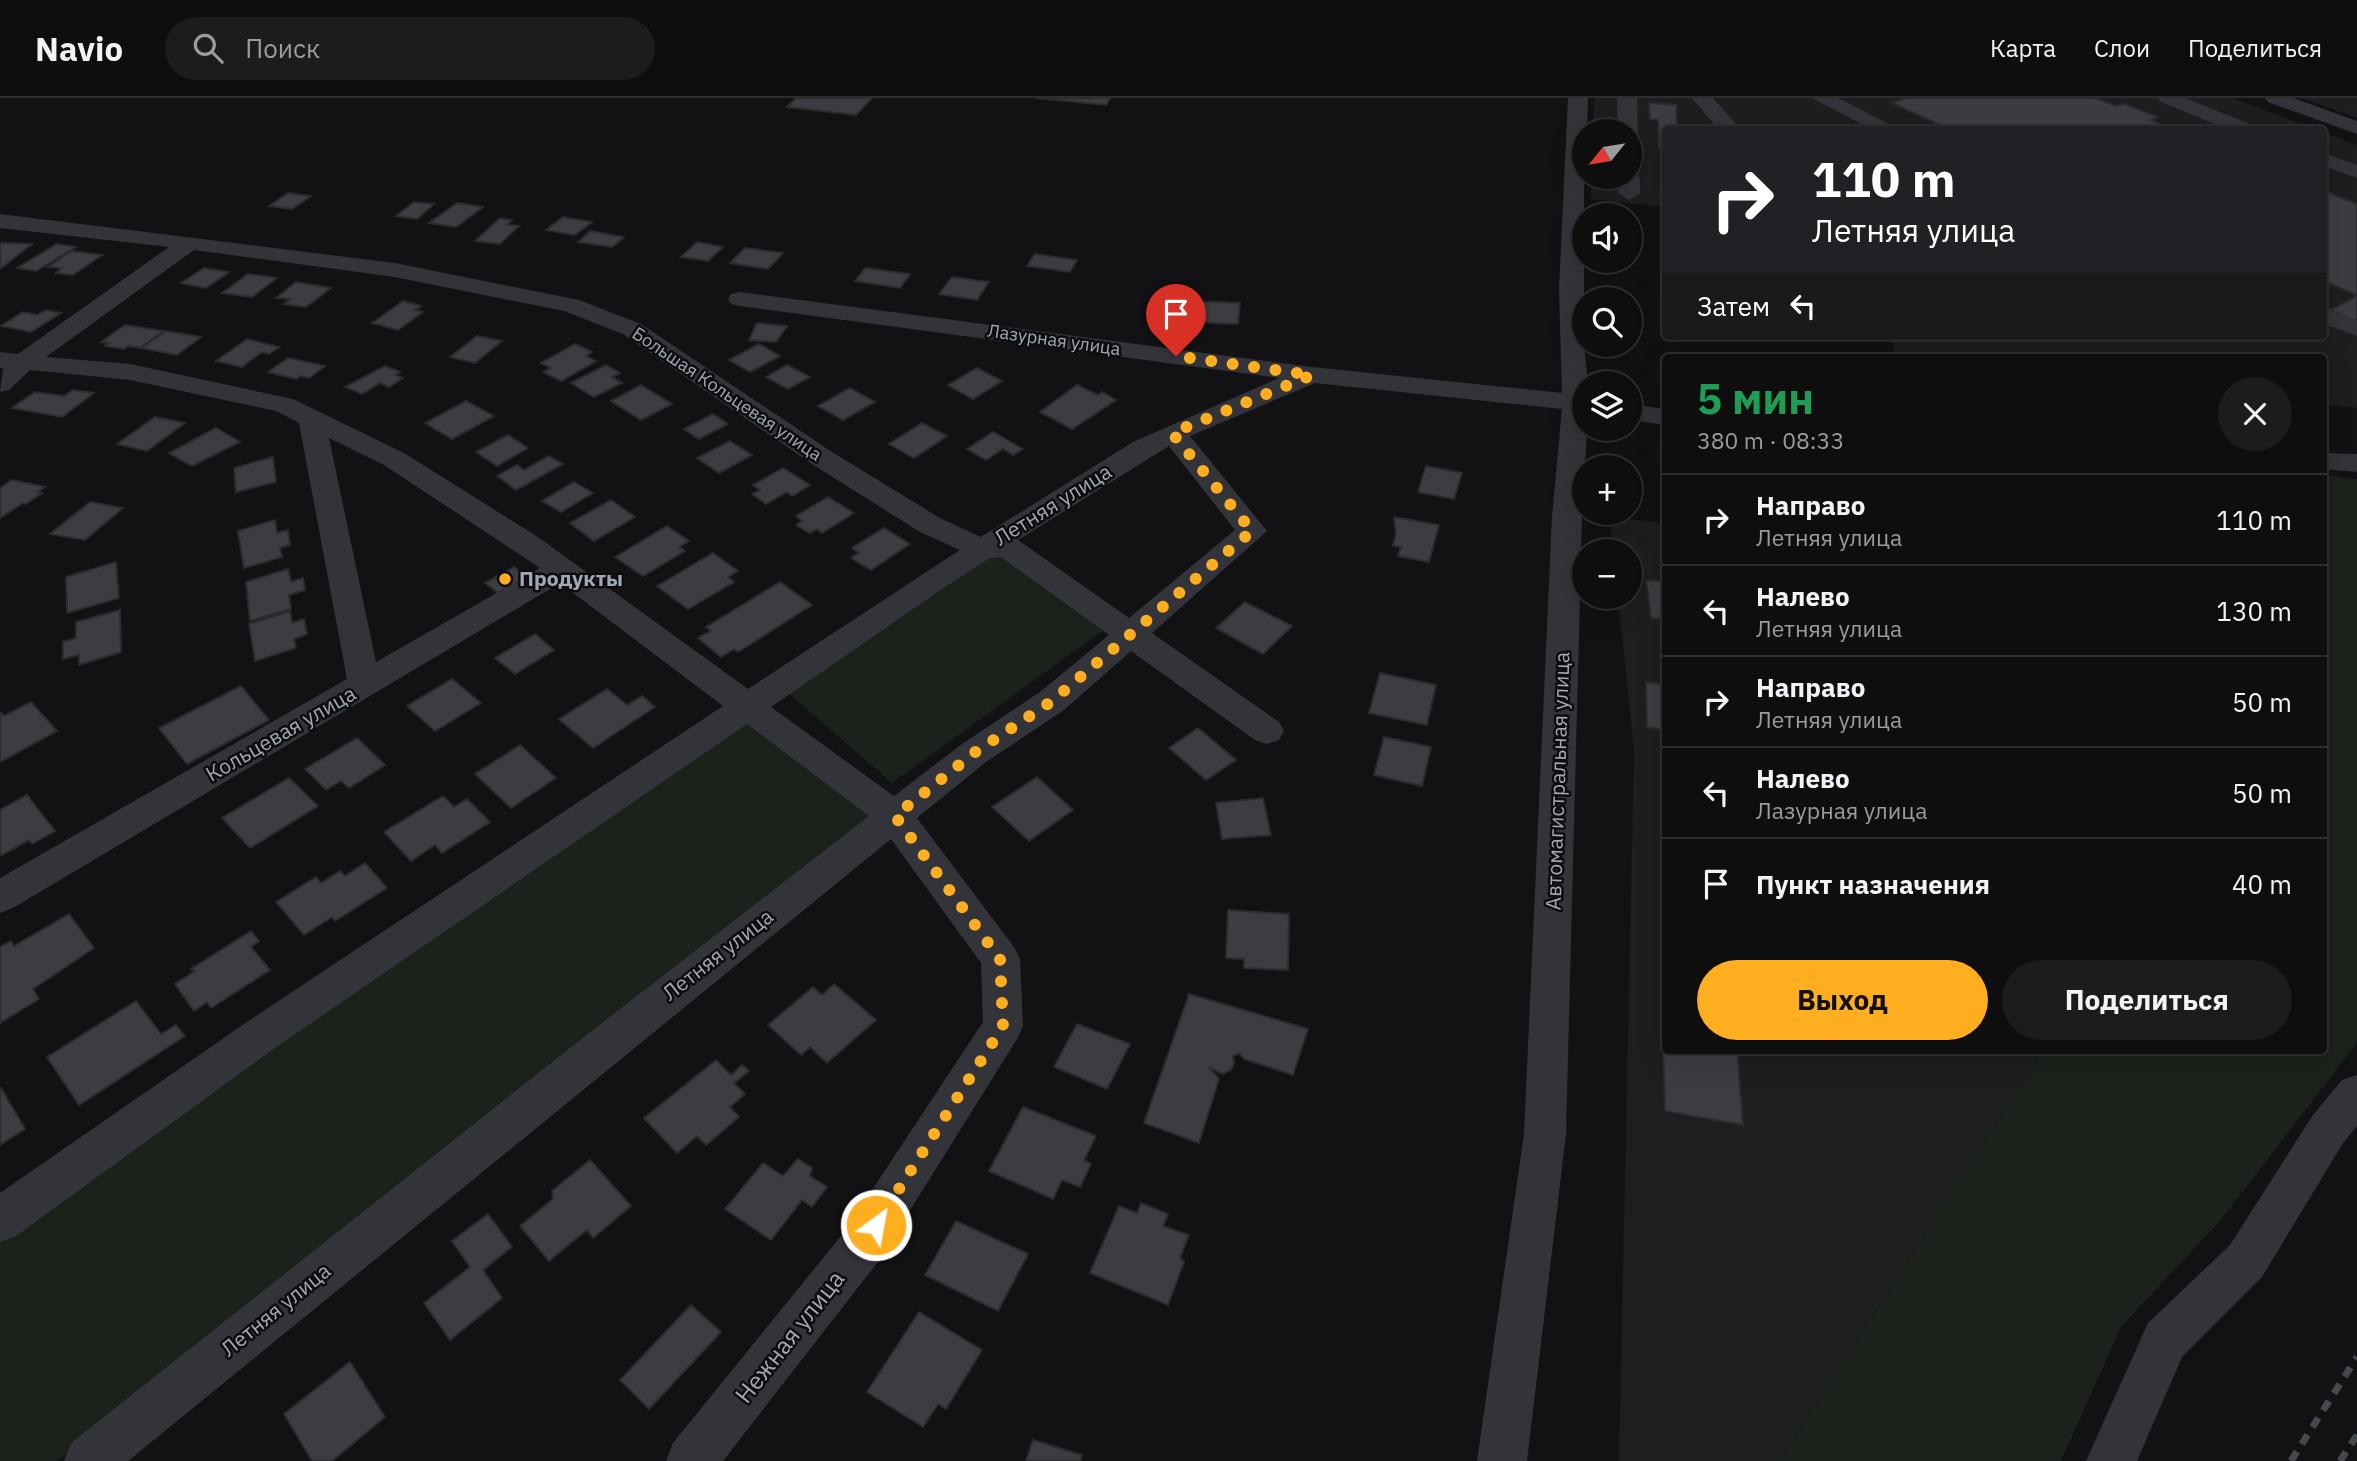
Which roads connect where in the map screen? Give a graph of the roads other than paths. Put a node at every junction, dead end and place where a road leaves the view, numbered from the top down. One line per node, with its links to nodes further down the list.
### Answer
1 (1578, 98): 20 (street, Автомагистральная улица)
2 (1627, 98): 7 (street)
3 (1702, 98): 8 (street)
4 (1822, 98): 9 (street)
5 (2168, 98): 10 (street)
6 (2275, 98): 11 (street)
7 (1628, 119)
8 (1727, 126)
9 (1882, 126)
10 (2238, 126)
11 (2357, 128)
12 (2327, 160): 13 (street)
13 (2357, 172)
14 (0, 220): 15 (street, Большая Кольцевая улица)
15 (190, 243): 19 (street); 31 (street, Большая Кольцевая улица)
16 (740, 299): 21 (street, Лазурная улица)
17 (2327, 317): 18 (street)
18 (2357, 329)
19 (13, 361): 22 (street); 26 (street)
20 (1578, 371)
21 (1312, 375): 23 (street, Лазурная улица); 27 (street, Летняя улица)
22 (0, 384)
23 (1572, 401)
24 (1642, 414): 25 (street)
25 (1662, 416)
26 (312, 420): 32 (street); 34 (street)
27 (1172, 433): 31 (street, Летняя улица); 33 (street, Летняя улица)
28 (1576, 441): 43 (street, Автомагистральная улица)
29 (2327, 461): 30 (street)
30 (2357, 463)
31 (983, 549): 33 (street, Большая Кольцевая улица); 35 (street, Летняя улица)
32 (561, 569): 34 (street, Кольцевая улица); 35 (street)
33 (1131, 635): 36 (street, Большая Кольцевая улица); 37 (street, Летняя улица)
34 (365, 686): 38 (street, Кольцевая улица)
35 (746, 706): 37 (street); 40 (street, Летняя улица)
36 (1267, 731)
37 (895, 816): 41 (street, Летняя улица); 42 (street, Нежная улица)
38 (0, 897)
39 (2357, 1094): 44 (street)
40 (0, 1220)
41 (89, 1461)
42 (691, 1461)
43 (1502, 1461)
44 (2111, 1461)

